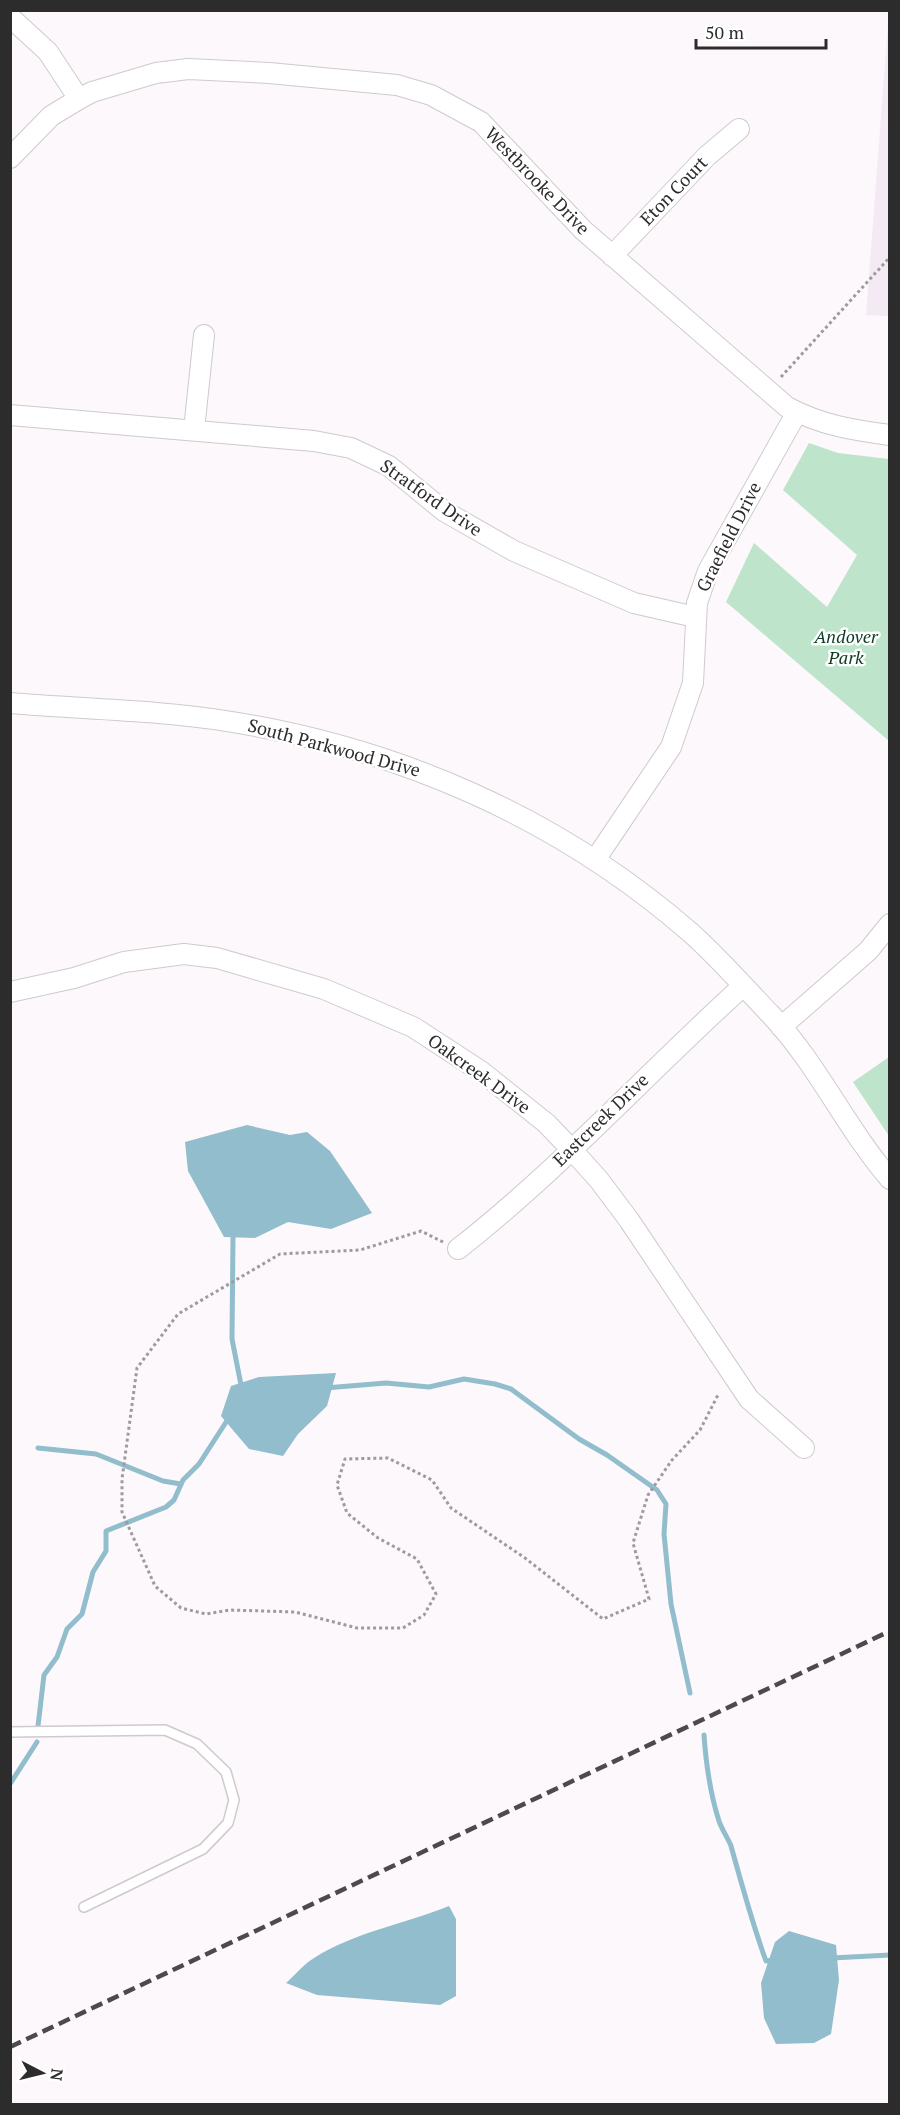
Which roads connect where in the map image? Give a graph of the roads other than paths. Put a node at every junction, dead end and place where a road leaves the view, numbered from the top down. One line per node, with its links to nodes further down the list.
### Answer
1 (10, 16): 2 (street)
2 (79, 99): 4 (street, Westbrooke Drive); 5 (street, Westbrooke Drive)
3 (739, 129): 5 (street, Eton Court)
4 (10, 158)
5 (612, 256): 7 (street, Westbrooke Drive)
6 (204, 335): 9 (street)
7 (796, 412): 10 (street, Westbrooke Drive); 11 (street, Graefield Drive)
8 (10, 415): 9 (street, Stratford Drive)
9 (194, 430): 11 (street, Stratford Drive)
10 (890, 435)
11 (695, 617): 13 (street, Graefield Drive)
12 (10, 703): 13 (street, South Parkwood Drive)
13 (595, 860): 15 (street, South Parkwood Drive)
14 (890, 924): 17 (street)
15 (742, 987): 17 (street, South Parkwood Drive); 18 (street, Eastcreek Drive)
16 (10, 992): 18 (street, Oakcreek Drive)
17 (781, 1027): 19 (street, South Parkwood Drive)
18 (572, 1150): 20 (street, Eastcreek Drive); 21 (street, Oakcreek Drive)
19 (890, 1179)
20 (458, 1249)
21 (804, 1448)
22 (10, 1732): 23 (lane)
23 (84, 1907)

